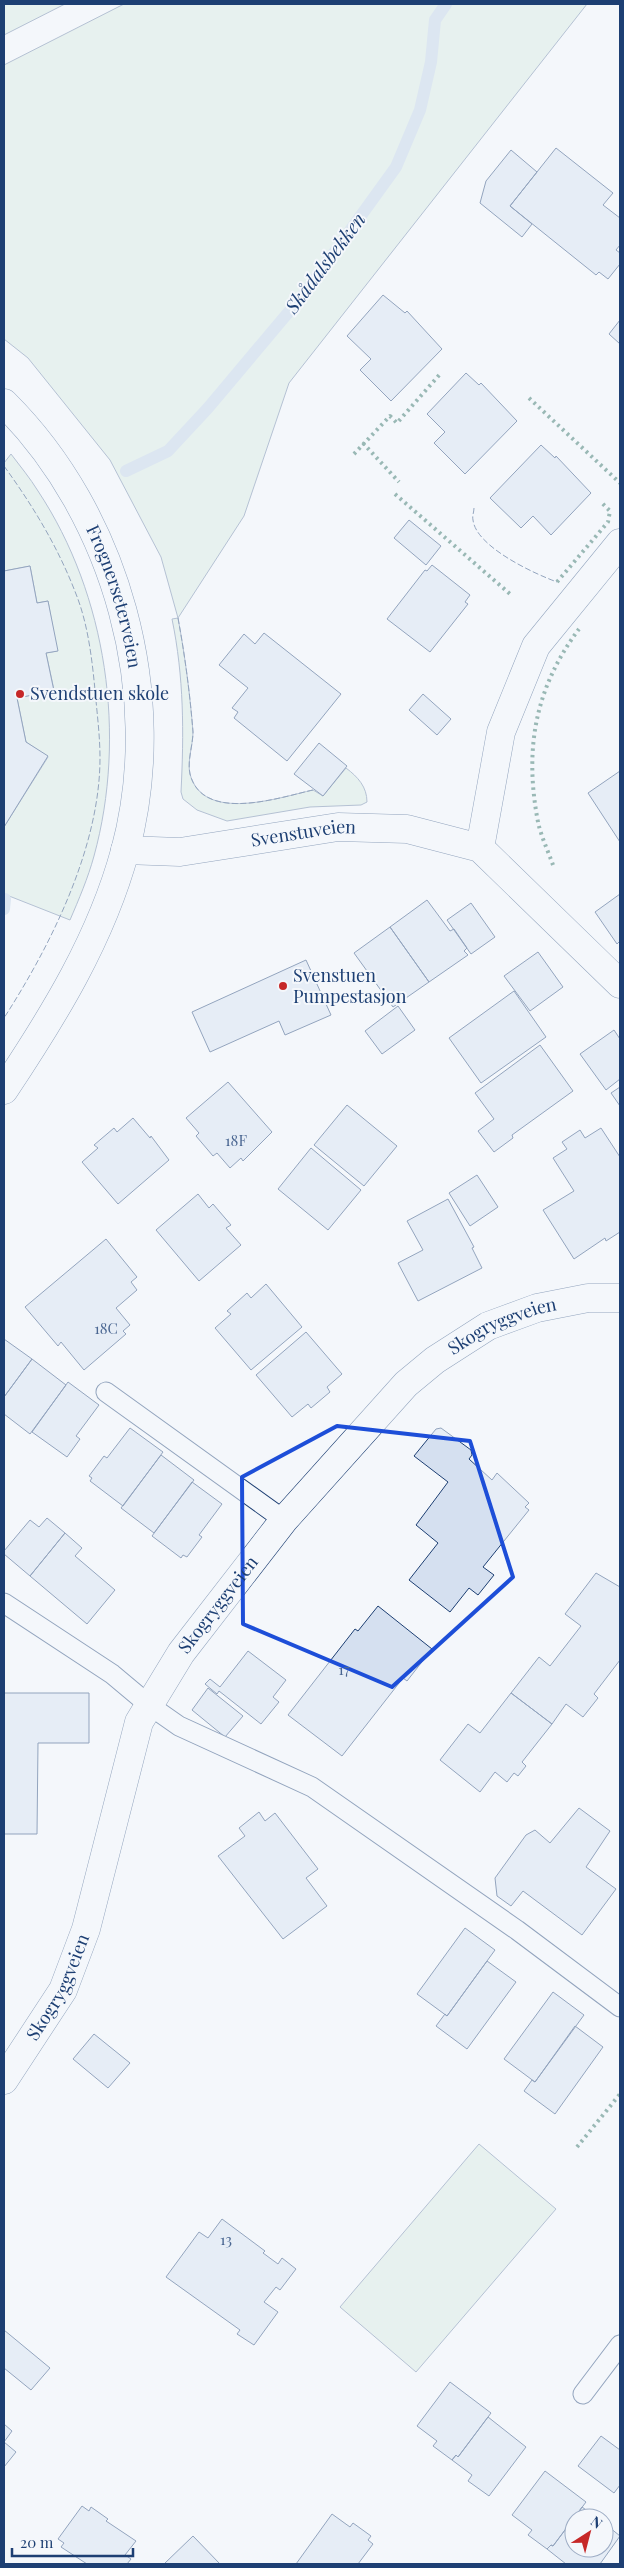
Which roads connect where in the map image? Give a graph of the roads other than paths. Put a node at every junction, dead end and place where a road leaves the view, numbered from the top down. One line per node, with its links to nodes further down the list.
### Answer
1 (4, 403): 4 (street, Frognerseterveien)
2 (620, 543): 3 (street)
3 (480, 848): 4 (street, Svenstuveien); 5 (street, Svenstuveien)
4 (125, 850): 6 (street, Frognerseterveien)
5 (620, 984)
6 (4, 1090)
7 (620, 1298): 9 (street, Skogryggveien)
8 (106, 1392): 9 (lane)
9 (284, 1520): 11 (street, Skogryggveien)
10 (4, 1603): 11 (lane)
11 (149, 1706): 12 (lane); 13 (street, Skogryggveien)
12 (620, 2008)
13 (4, 2080)
14 (620, 2345): 15 (lane)
15 (583, 2394)

